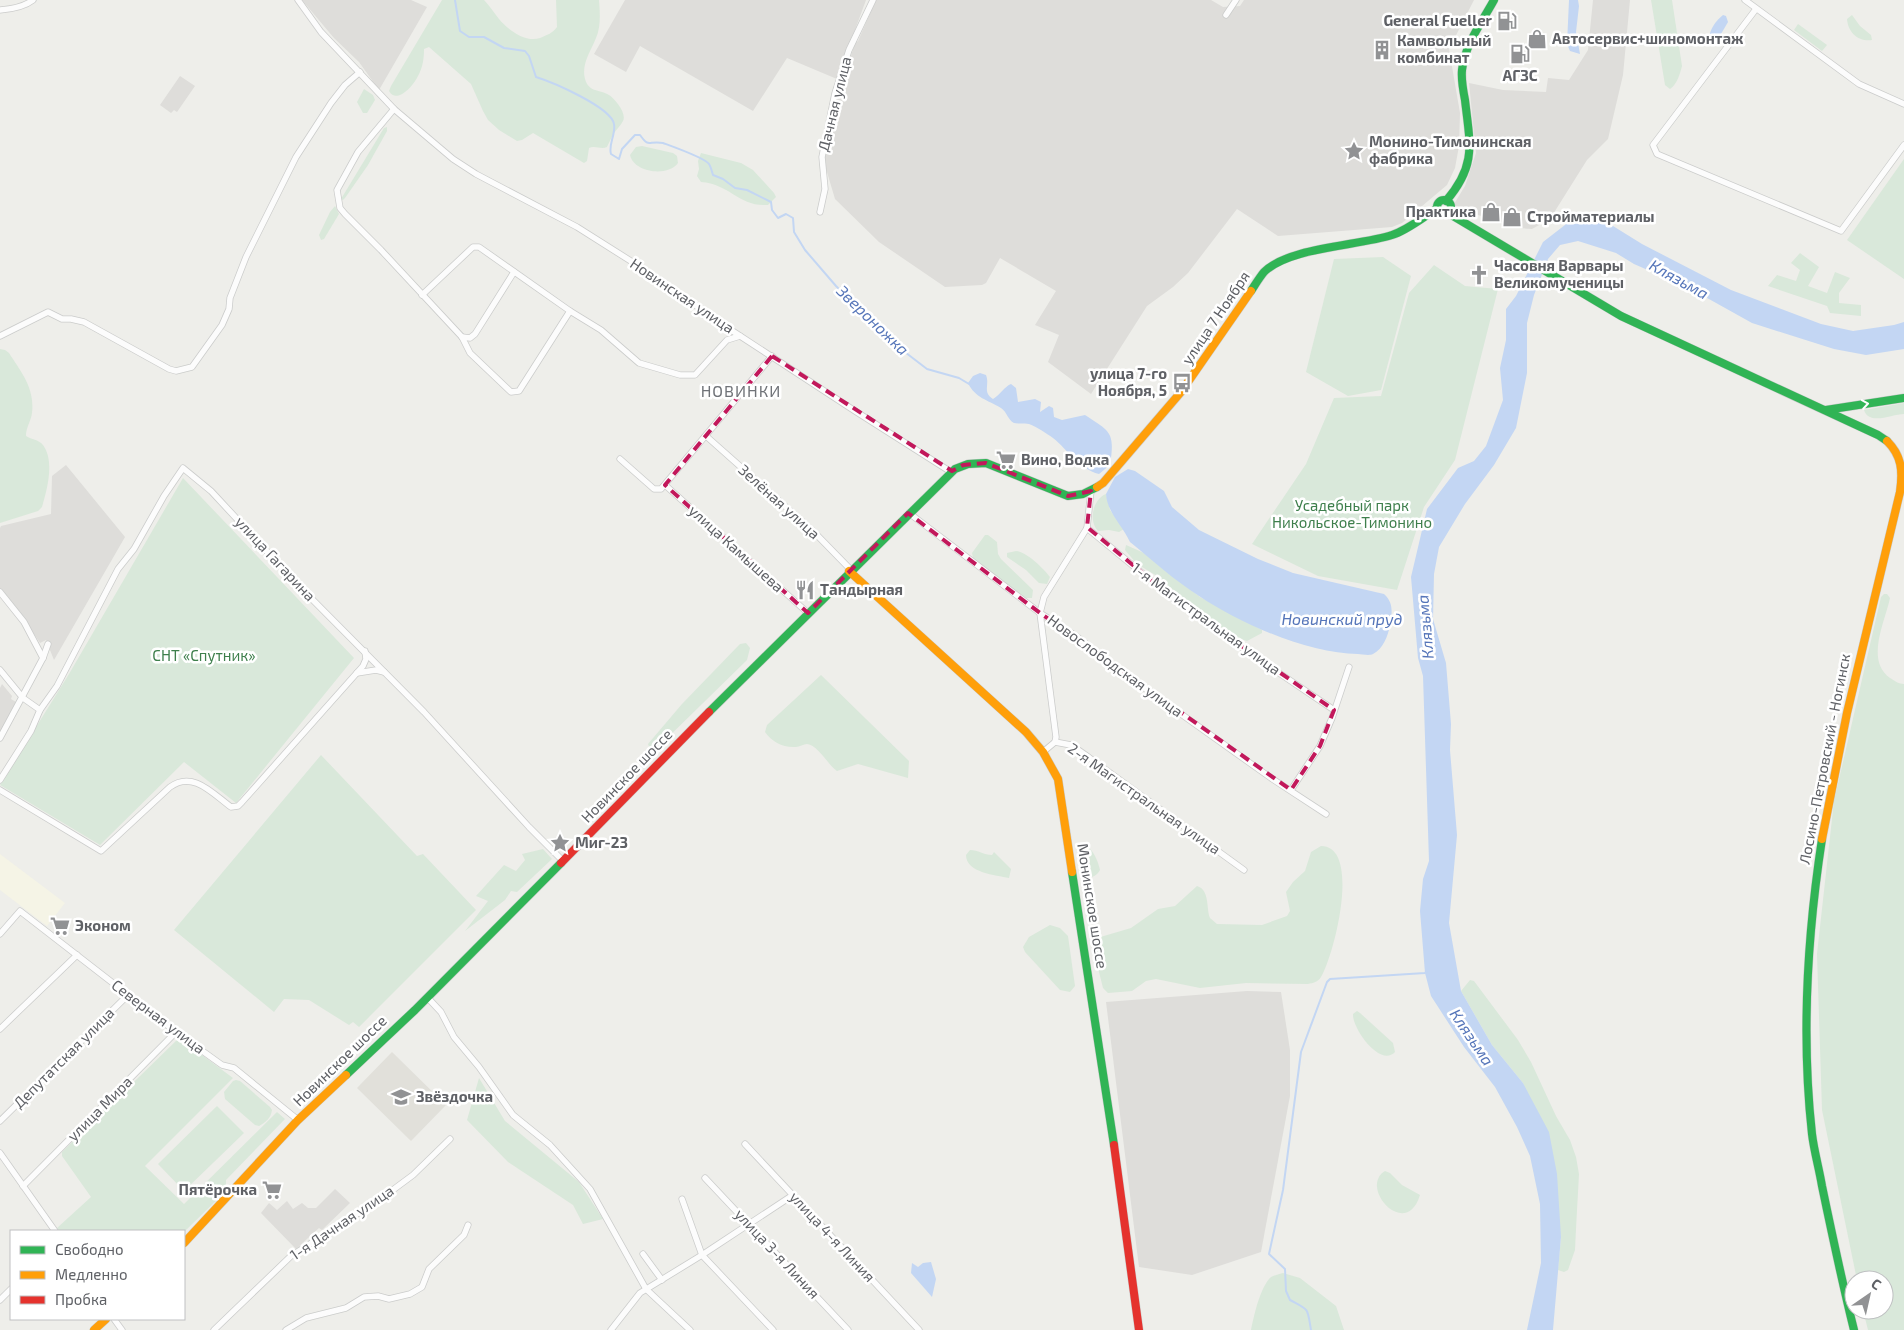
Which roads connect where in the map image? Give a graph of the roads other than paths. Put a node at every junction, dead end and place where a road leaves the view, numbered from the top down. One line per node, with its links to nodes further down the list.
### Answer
1 (34, 0): 8 (street)
2 (298, 0): 10 (street, Новинская улица)
3 (873, 0): 17 (street, Дачная улица)
4 (1236, 0): 9 (street)
5 (1494, 0): 14 (main road)
6 (1745, 0): 7 (street)
7 (1756, 9): 11 (street); 13 (street)
8 (0, 10)
9 (1226, 15)
10 (360, 72): 12 (street, Новинская улица); 24 (street)
11 (1904, 104)
12 (394, 109): 21 (street); 23 (street, Новинская улица)
13 (1904, 145)
14 (1456, 191): 15 (main road); 19 (main road)
15 (1446, 201): 16 (main road); 18 (main road)
16 (1438, 208): 18 (main road); 19 (main road, улица 7 Ноября)
17 (820, 212)
18 (1448, 213): 30 (main road)
19 (1429, 214): 38 (main road, улица 7 Ноября)
20 (514, 272): 21 (street); 22 (street); 26 (street)
21 (422, 295): 26 (street)
22 (570, 311): 26 (street); 27 (street)
23 (727, 327): 25 (street, Новинская улица); 27 (street)
24 (0, 336)
25 (740, 336): 27 (street); 28 (street, Новинская улица)
26 (462, 337)
27 (728, 340)
28 (772, 356): 31 (street); 36 (street, Новинская улица)
29 (1904, 398): 30 (main road, one-way to 29)
30 (1826, 410): 32 (main road)
31 (706, 436): 37 (street); 42 (street, Зелёная улица)
32 (1892, 445): 33 (main road); 35 (main road)
33 (1902, 447)
34 (620, 459): 37 (street)
35 (1903, 467): 39 (main road, Лосино-Петровский - Ногинск)
36 (951, 472): 38 (main road, Новинское шоссе); 40 (main road, Новинское шоссе)
37 (665, 485): 44 (street, улица Камышева)
38 (1091, 491): 41 (street)
39 (1902, 493): 100 (main road, Лосино-Петровский - Ногинск)
40 (908, 513): 42 (main road, Новинское шоссе); 45 (street, Новослободская улица)
41 (1087, 528): 45 (street); 55 (street, 1-я Магистральная улица)
42 (850, 571): 44 (main road, Новинское шоссе); 58 (main road, Монинское шоссе)
43 (0, 592): 48 (street)
44 (808, 613): 63 (main road, Новинское шоссе)
45 (1040, 613): 57 (street); 61 (street, Новослободская улица)
46 (48, 644): 48 (street)
47 (365, 652): 51 (street, улица Гагарина); 52 (street); 54 (street, улица Гагарина)
48 (44, 658): 53 (street)
49 (1349, 667): 55 (street)
50 (0, 670): 53 (street)
51 (385, 672): 52 (street); 63 (street, улица Гагарина)
52 (357, 674): 60 (street)
53 (22, 698): 54 (street); 56 (street)
54 (40, 710): 59 (street)
55 (1334, 710): 61 (street)
56 (0, 738)
57 (1055, 742): 58 (street, 2-я Магистральная улица); 64 (street, 2-я Магистральная улица)
58 (1043, 752): 99 (main road, Монинское шоссе)
59 (0, 780)
60 (0, 790)
61 (1291, 790): 62 (street, Новослободская улица)
62 (1326, 814)
63 (563, 861): 68 (main road, Новинское шоссе)
64 (1244, 870)
65 (0, 934): 66 (street, Северная улица)
66 (77, 955): 67 (street, Северная улица); 69 (street)
67 (128, 995): 70 (street, Северная улица); 72 (street, Депутатская улица)
68 (427, 997): 71 (main road, Новинское шоссе); 87 (street)
69 (0, 1029)
70 (176, 1032): 71 (street, Северная улица); 77 (street, улица Мира)
71 (298, 1120): 83 (main road, Новинское шоссе)
72 (0, 1121)
73 (450, 1139): 92 (street, 1-я Дачная улица)
74 (745, 1144): 78 (street, улица 4-я Линия)
75 (0, 1153): 77 (street)
76 (705, 1178): 80 (street, улица 3-я Линия)
77 (23, 1186): 82 (street)
78 (793, 1196): 80 (street); 98 (street, улица 4-я Линия)
79 (682, 1199): 85 (street)
80 (750, 1224): 85 (street); 97 (street, улица 3-я Линия)
81 (468, 1225): 93 (street)
82 (54, 1230)
83 (185, 1242)
84 (643, 1254): 86 (street)
85 (702, 1255): 86 (street); 96 (street)
86 (662, 1280): 87 (street)
87 (646, 1289): 94 (street); 95 (street)
88 (10, 1290): 89 (street)
89 (0, 1300)
90 (105, 1320): 91 (main road)
91 (94, 1330)
92 (214, 1330)
93 (286, 1330)
94 (612, 1330)
95 (690, 1330)
96 (773, 1330)
97 (848, 1330)
98 (919, 1330)
99 (1139, 1330)
100 (1854, 1330)

